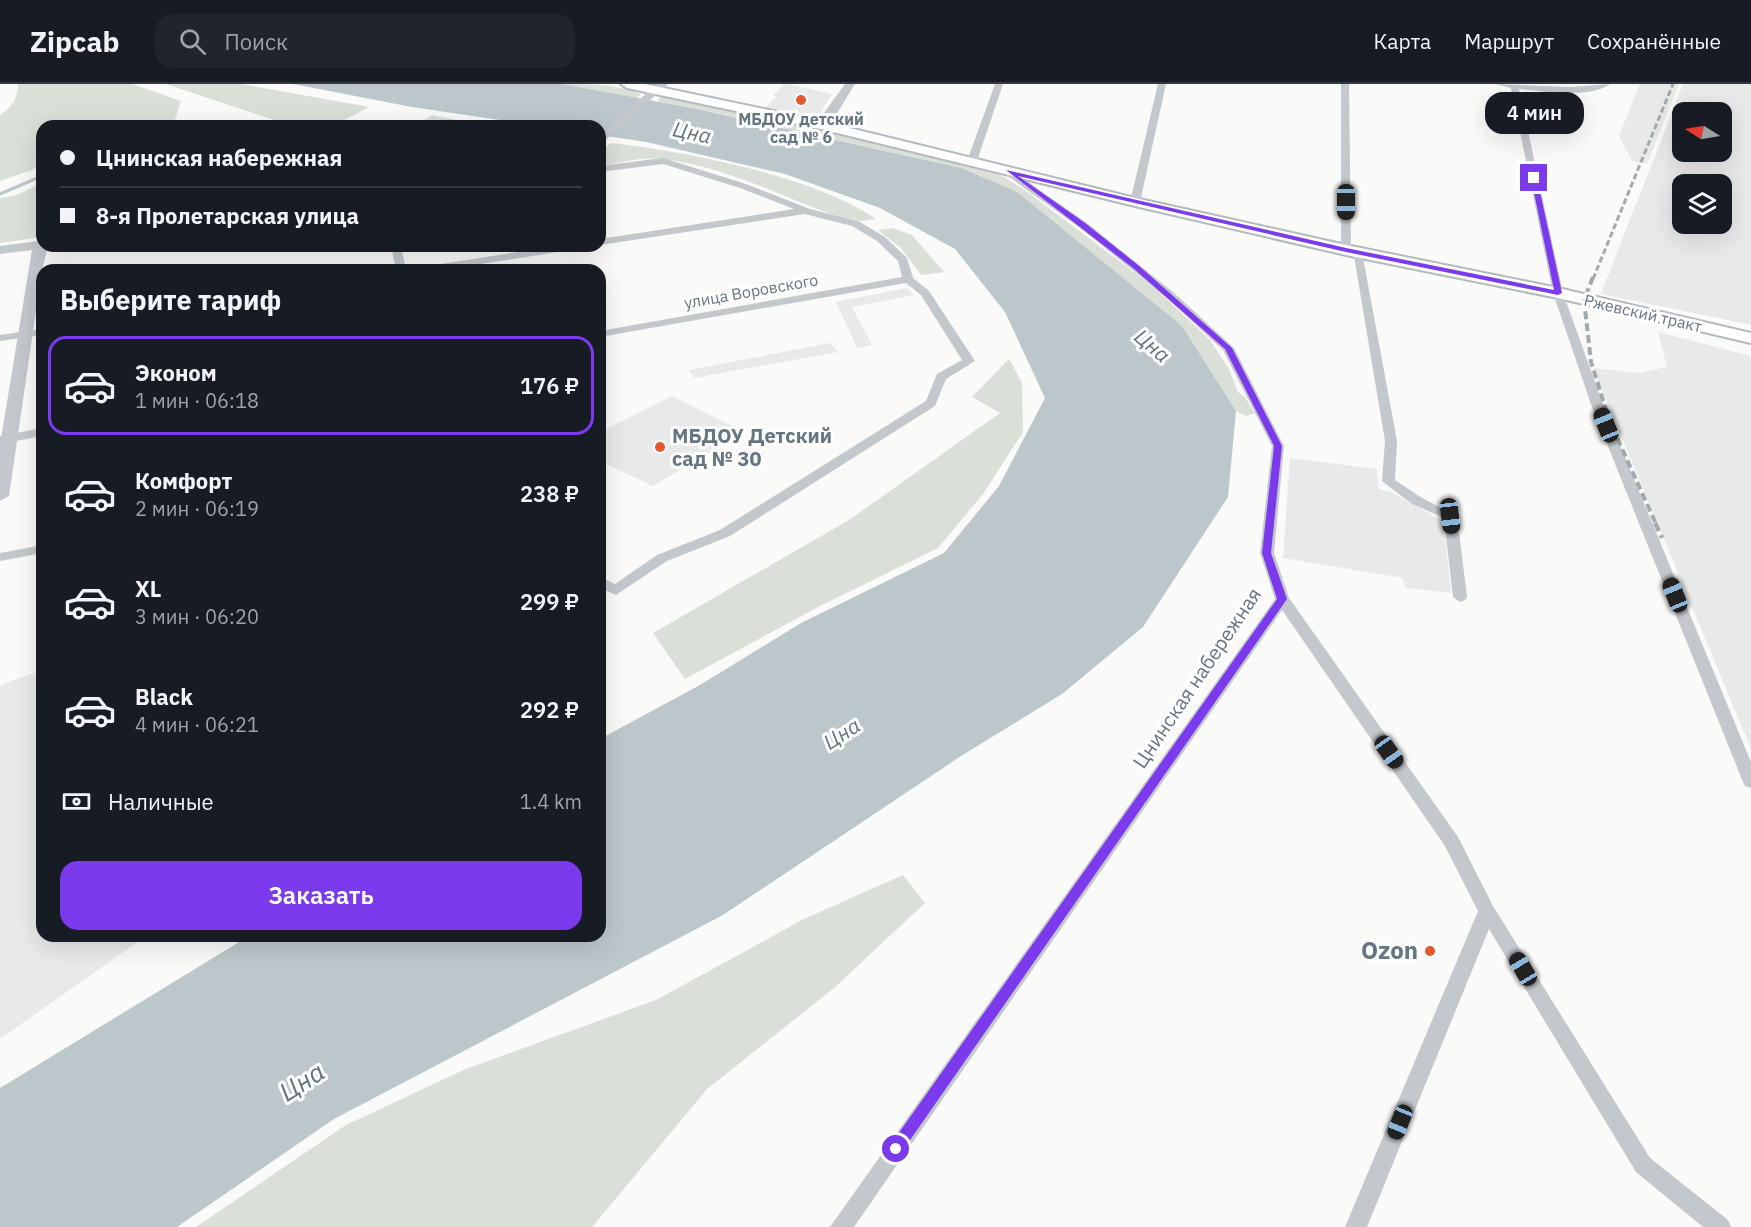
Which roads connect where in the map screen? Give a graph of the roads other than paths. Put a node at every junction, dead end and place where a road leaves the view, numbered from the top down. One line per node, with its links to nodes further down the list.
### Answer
1 (627, 84): 9 (main road, Цнинская набережная)
2 (850, 84): 10 (street)
3 (999, 84): 12 (street)
4 (1162, 84): 15 (street)
5 (1345, 84): 20 (street)
6 (1499, 84): 8 (street)
7 (1606, 84): 8 (street)
8 (1514, 85): 24 (street)
9 (658, 90): 10 (main road, Цнинская набережная); 11 (street)
10 (821, 125): 12 (main road, Цнинская набережная)
11 (606, 136)
12 (972, 161): 14 (main road, Цнинская набережная)
13 (606, 168): 16 (street)
14 (1008, 172): 15 (main road, Ржевский тракт); 37 (street, Цнинская набережная)
15 (1135, 202): 20 (main road, Ржевский тракт)
16 (807, 211): 17 (street); 23 (street)
17 (606, 241)
18 (36, 246): 19 (street)
19 (0, 250)
20 (1351, 251): 24 (main road, Ржевский тракт); 36 (street)
21 (538, 252): 22 (street)
22 (460, 264)
23 (908, 279): 27 (street, улица Воровского); 35 (street)
24 (1558, 293): 29 (main road, Ржевский тракт); 38 (street)
25 (36, 308): 26 (street)
26 (34, 333): 28 (street); 31 (street)
27 (606, 333)
28 (0, 338)
29 (1751, 338)
30 (36, 433): 31 (street)
31 (5, 439): 32 (street)
32 (0, 496)
33 (36, 550): 34 (street)
34 (0, 557)
35 (606, 585)
36 (1460, 597)
37 (1282, 599): 39 (street); 40 (street, Цнинская набережная)
38 (1751, 782)
39 (1487, 911): 41 (street); 42 (street)
40 (841, 1227)
41 (1356, 1227)
42 (1720, 1227)

